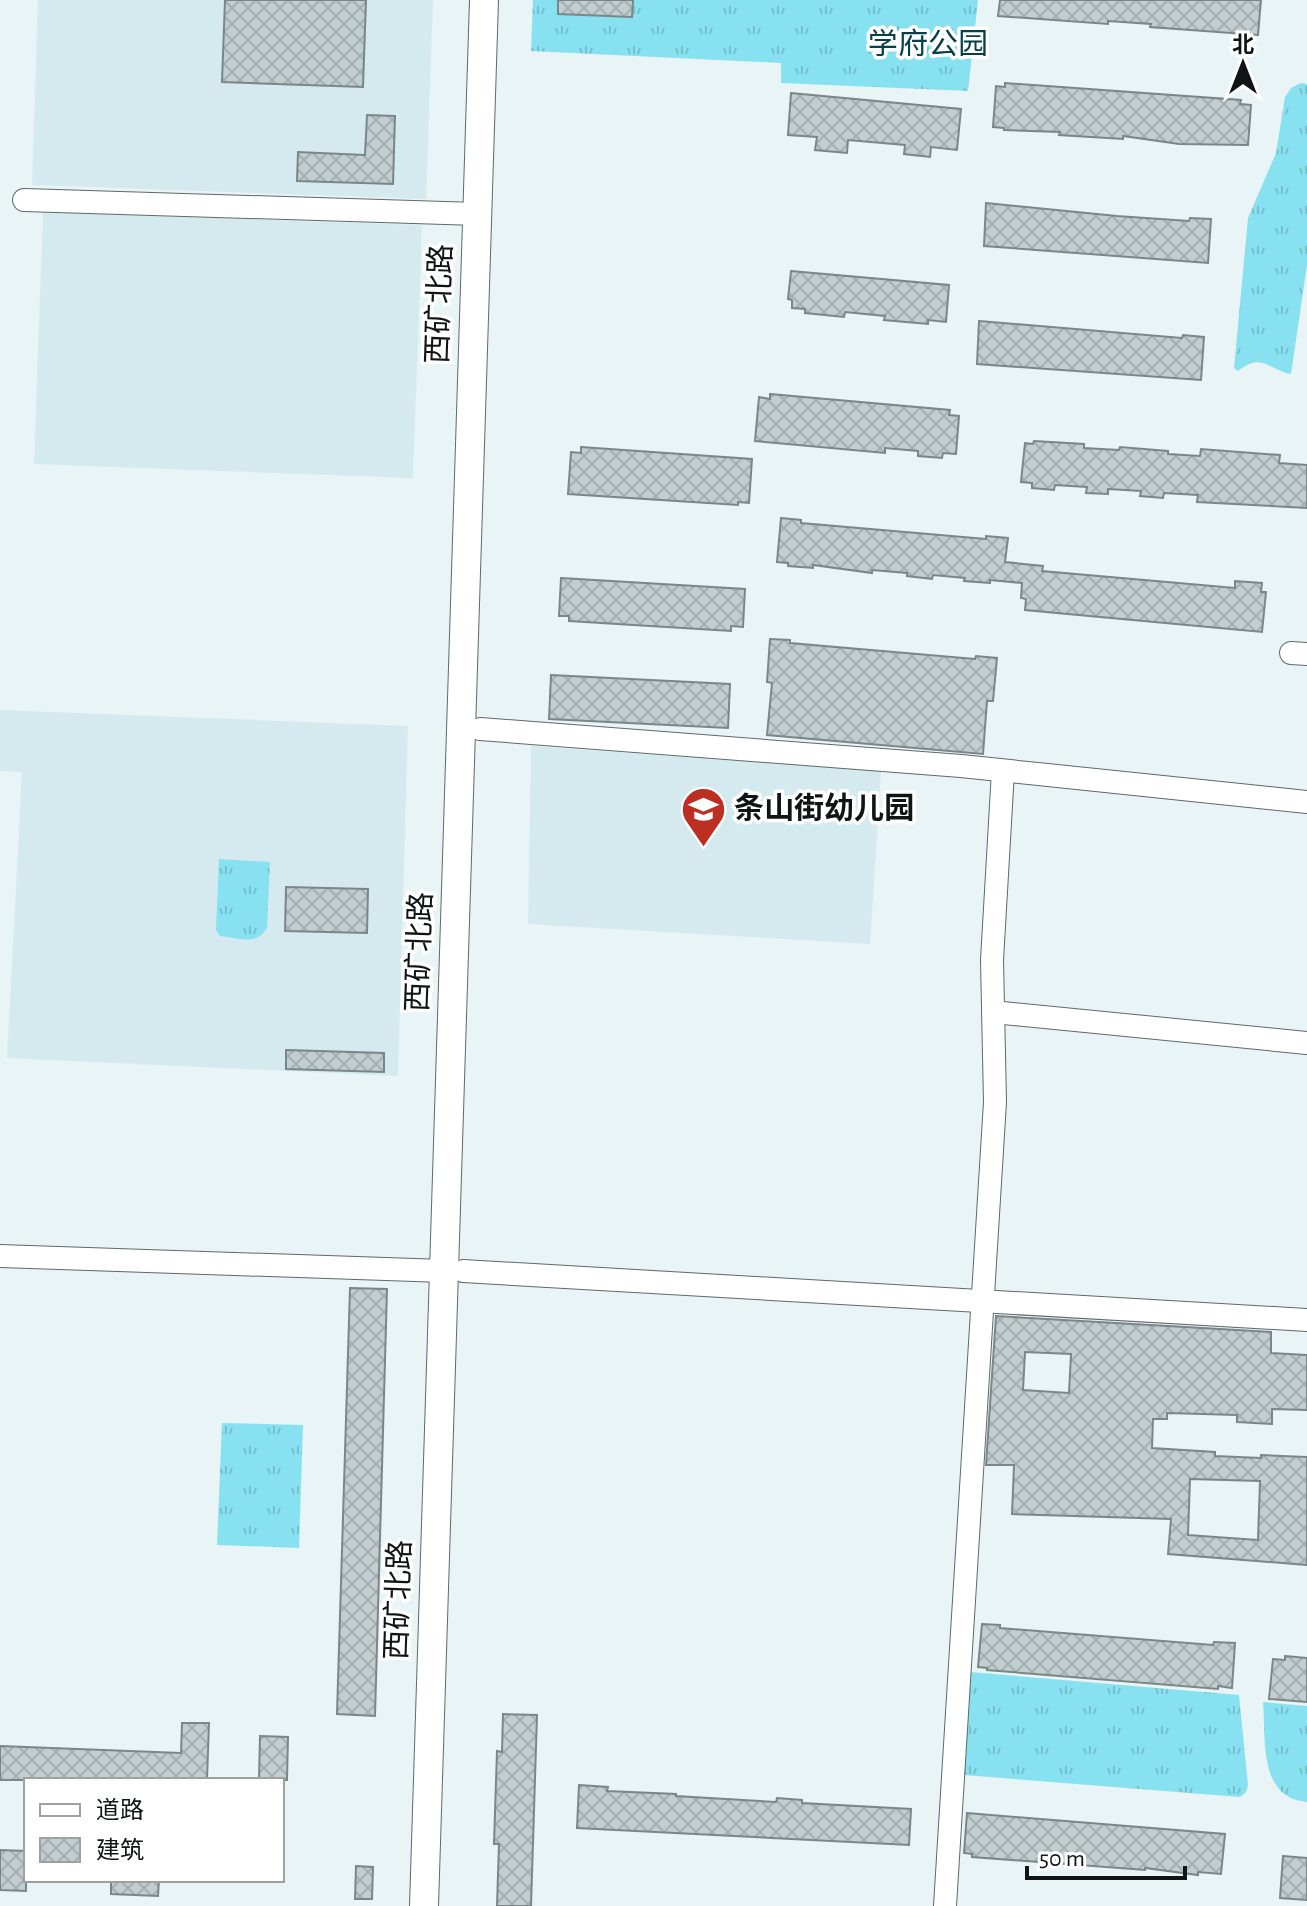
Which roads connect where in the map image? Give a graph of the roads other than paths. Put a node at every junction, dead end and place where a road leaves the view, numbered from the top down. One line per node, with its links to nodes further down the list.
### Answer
1 (484, 0): 4 (main road, 西矿北路)
2 (503, 0): 5 (main road, 西矿北路)
3 (24, 200): 4 (street)
4 (477, 214): 11 (main road, 西矿北路)
5 (480, 729): 6 (street); 11 (main road, 西矿北路)
6 (1003, 771): 7 (street); 8 (street)
7 (1307, 802)
8 (993, 1012): 9 (street); 12 (street)
9 (1307, 1043)
10 (0, 1256): 11 (street)
11 (453, 1271): 12 (street); 14 (main road, 西矿北路); 15 (main road, 西矿北路)
12 (983, 1301): 13 (street); 16 (street)
13 (1307, 1320)
14 (424, 1906)
15 (444, 1906)
16 (945, 1906)

